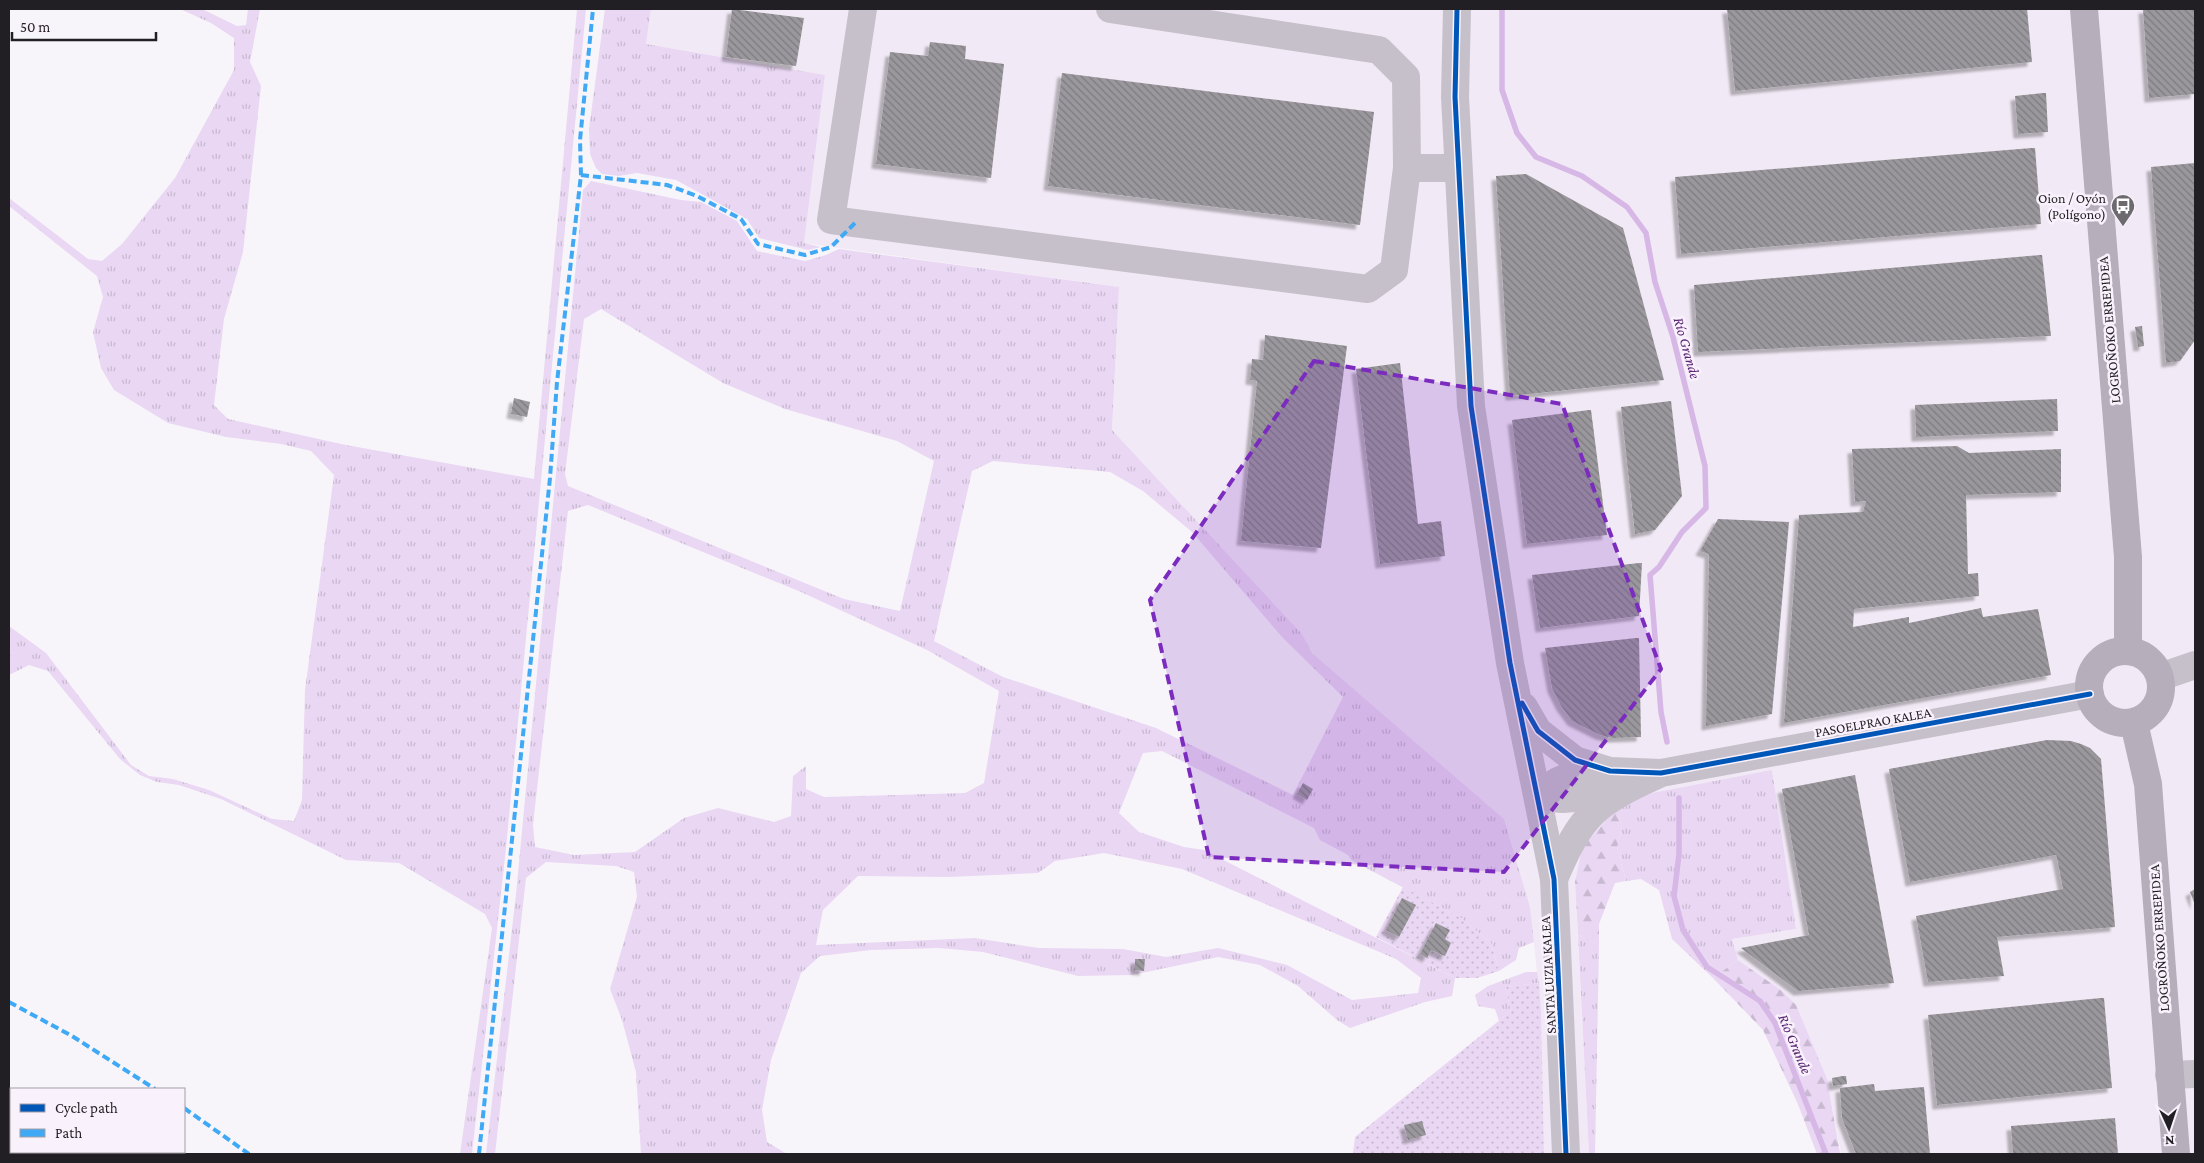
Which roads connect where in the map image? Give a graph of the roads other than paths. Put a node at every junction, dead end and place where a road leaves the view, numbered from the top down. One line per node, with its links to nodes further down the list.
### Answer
1 (863, 9): 5 (street)
2 (1110, 9): 5 (street)
3 (1457, 9): 6 (street, SANTA LUZIA KALEA)
4 (2084, 9): 7 (main road, LOGROÑOKO ERREPIDEA)
5 (1406, 168): 6 (street)
6 (1458, 168): 11 (street, SANTA LUZIA KALEA)
7 (2128, 651): 9 (main road); 10 (main road)
8 (2195, 665): 9 (street)
9 (2160, 677): 12 (main road)
10 (2090, 694): 12 (main road); 13 (street, PASOELPRAO KALEA)
11 (1517, 695): 13 (street); 14 (street, SANTA LUZIA KALEA)
12 (2134, 722): 16 (main road, LOGROÑOKO ERREPIDEA)
13 (1613, 782): 14 (street); 15 (street)
14 (1538, 797): 15 (street, SANTA LUZIA KALEA)
15 (1554, 880): 17 (street, SANTA LUZIA KALEA)
16 (2182, 1075): 18 (main road, LOGROÑOKO ERREPIDEA)
17 (1566, 1154)
18 (2176, 1154)

